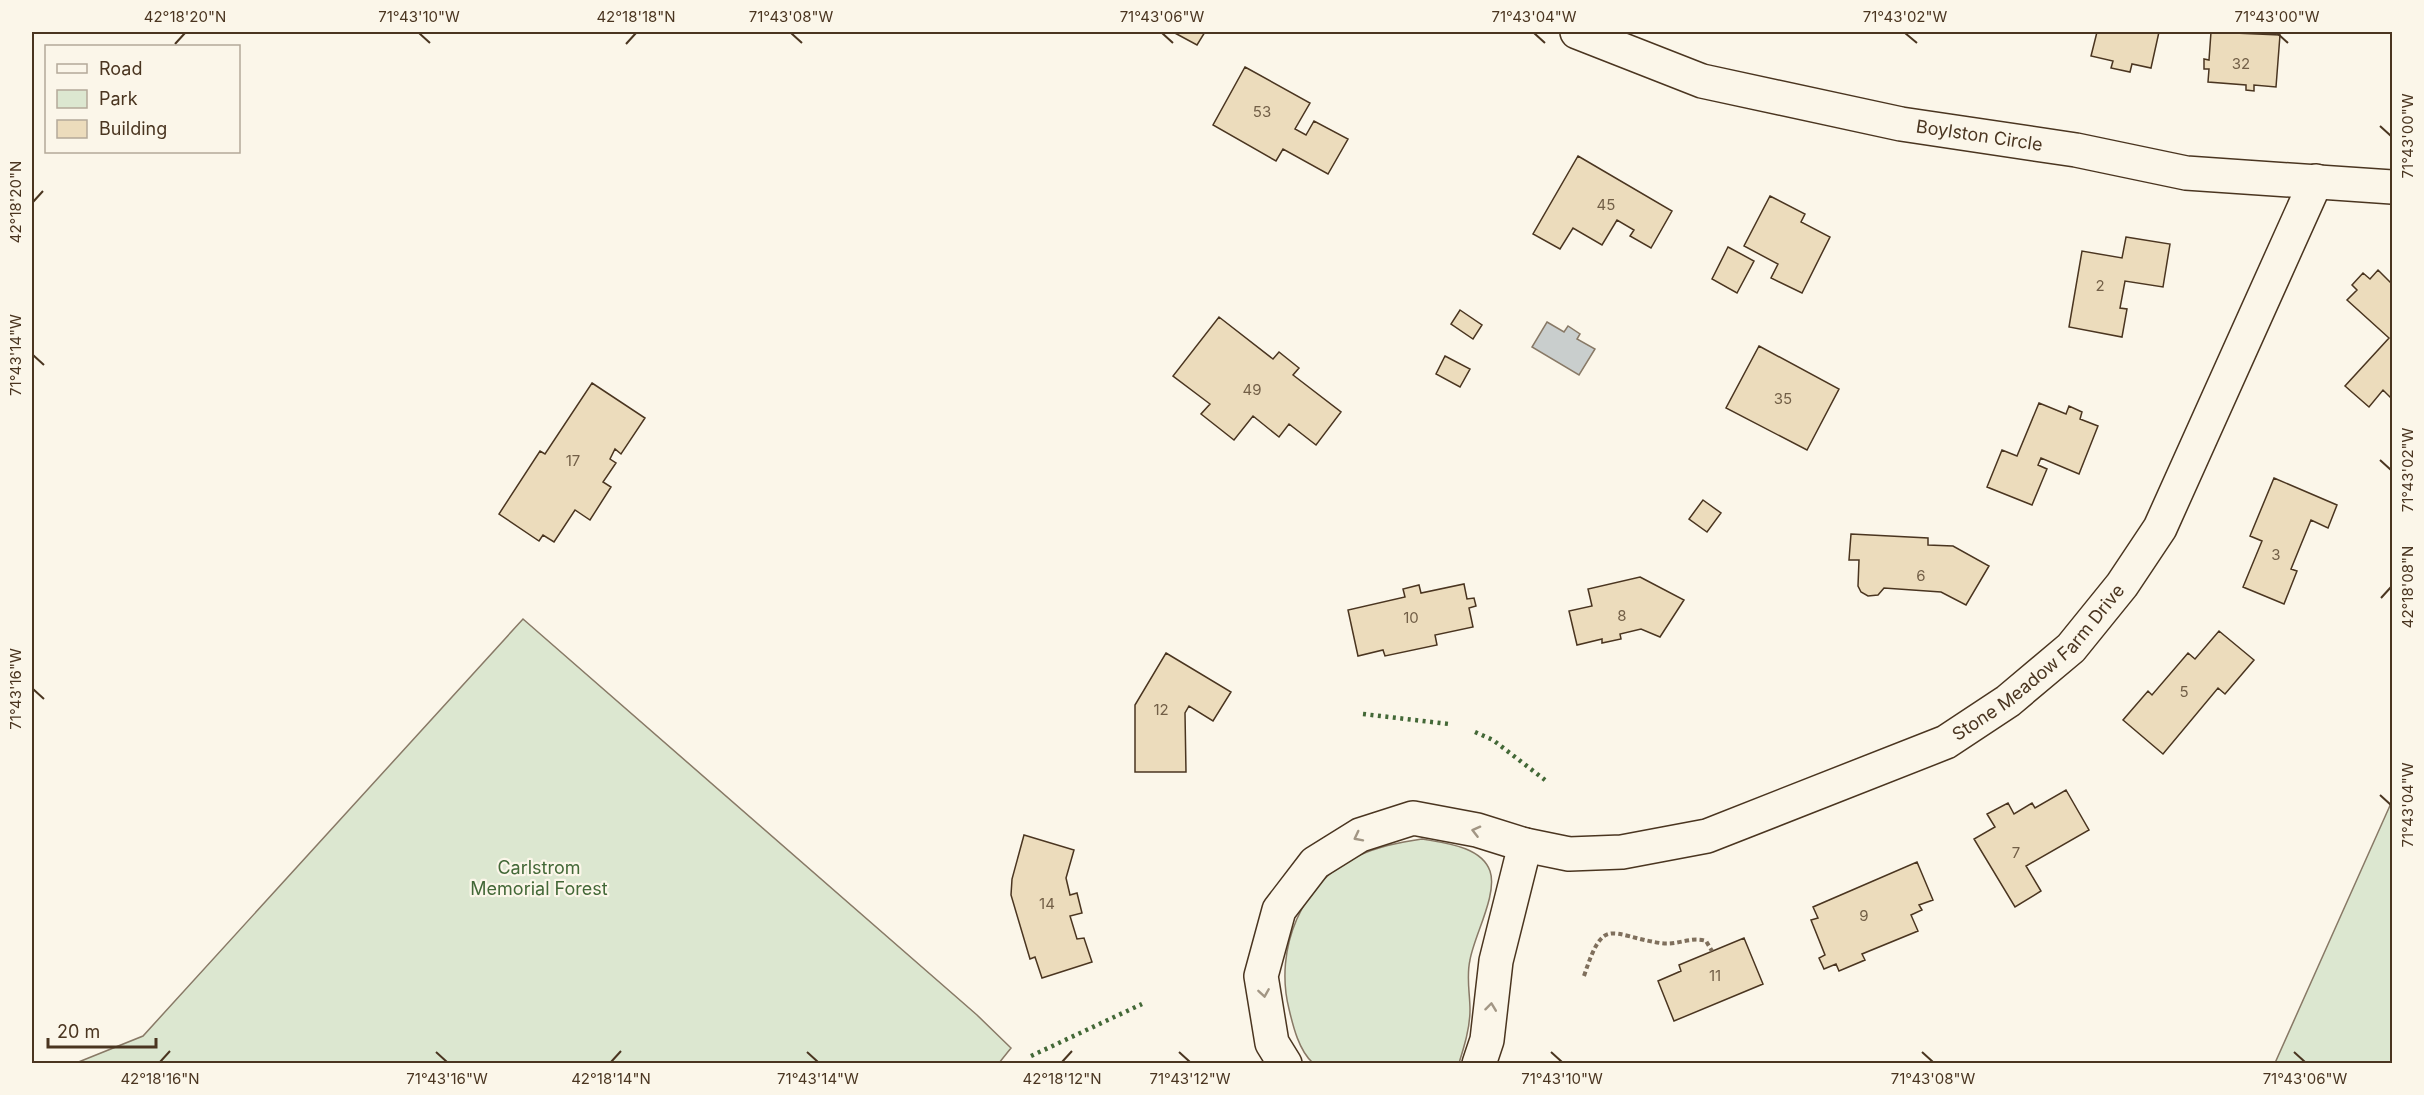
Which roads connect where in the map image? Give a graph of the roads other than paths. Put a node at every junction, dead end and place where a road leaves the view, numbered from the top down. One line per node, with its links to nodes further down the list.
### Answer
1 (1577, 32): 2 (street, Boylston Circle)
2 (2316, 181): 3 (street, Boylston Circle); 4 (street, Stone Meadow Farm Drive)
3 (2392, 187)
4 (1525, 845): 5 (street, Stone Meadow Farm Drive, one-way to 5); 6 (street, one-way to 4)
5 (1285, 1064)
6 (1479, 1064)

